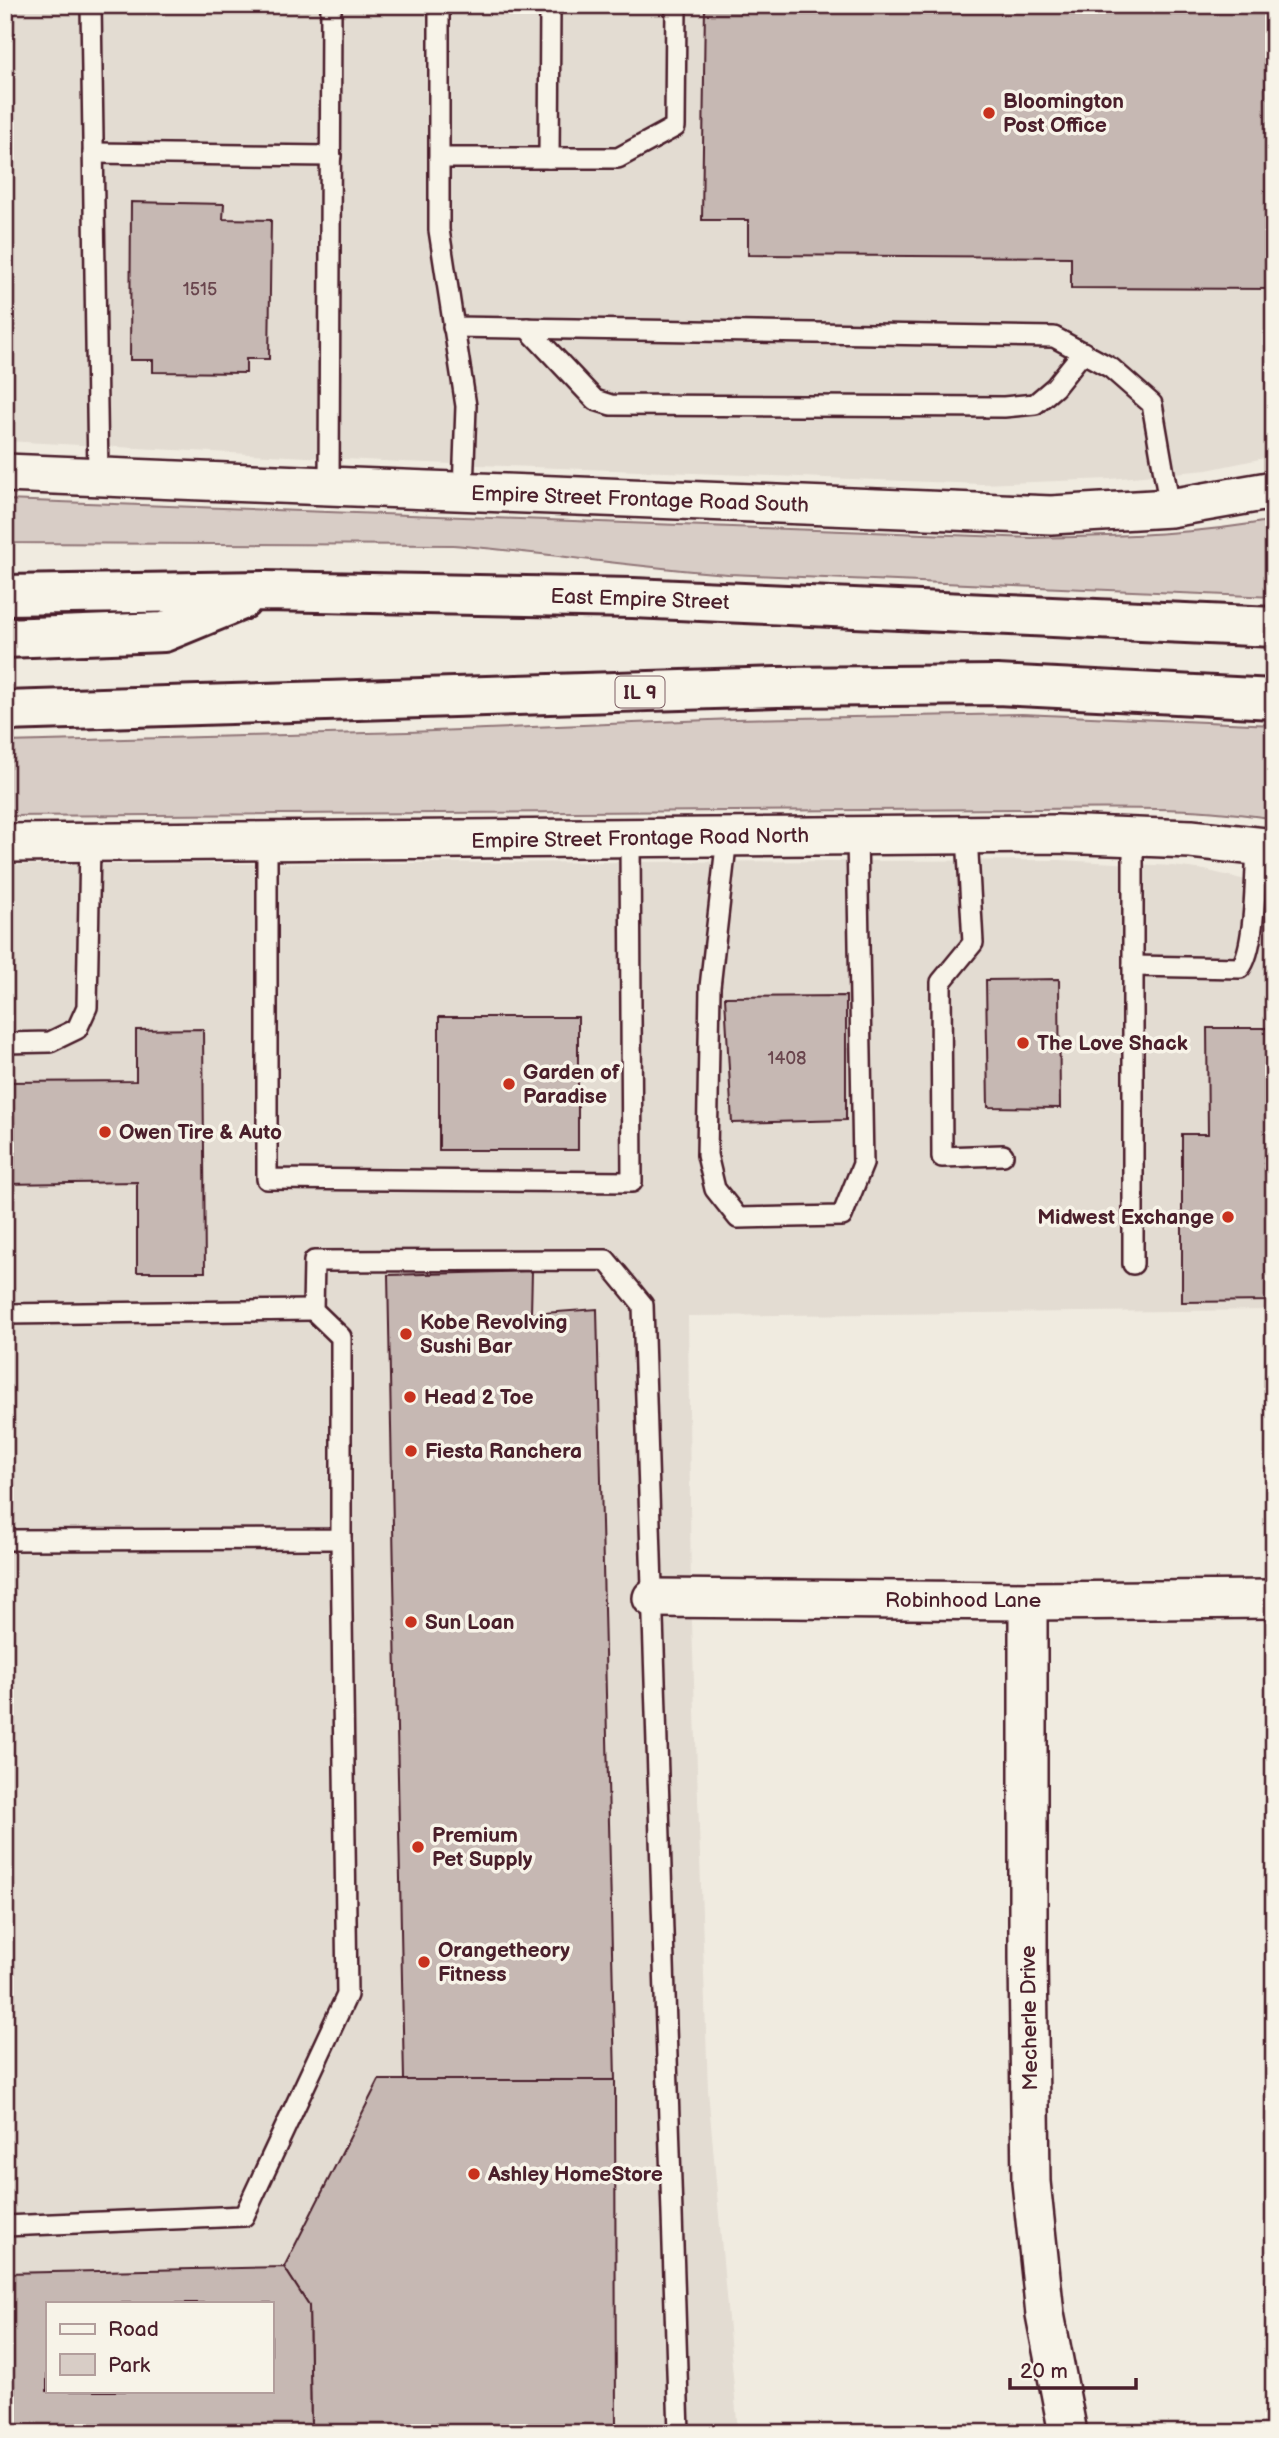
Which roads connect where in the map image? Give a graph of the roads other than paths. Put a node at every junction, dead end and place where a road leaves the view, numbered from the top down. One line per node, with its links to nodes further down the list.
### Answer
1 (91, 5): 6 (lane)
2 (331, 5): 7 (lane)
3 (439, 5): 8 (lane)
4 (550, 5): 9 (lane)
5 (676, 5): 9 (lane)
6 (93, 153): 7 (lane); 14 (lane)
7 (331, 156): 15 (lane)
8 (439, 158): 9 (lane); 10 (lane)
9 (549, 158)
10 (453, 327): 11 (lane); 17 (lane)
11 (527, 328): 12 (lane); 12 (lane)
12 (1083, 352): 18 (lane)
13 (5, 473): 14 (street, Empire Street Frontage Road South)
14 (98, 475): 15 (street, Empire Street Frontage Road South)
15 (329, 485): 17 (street, Empire Street Frontage Road South)
16 (1274, 490): 18 (street, Empire Street Frontage Road South)
17 (463, 491): 18 (street, Empire Street Frontage Road South)
18 (1170, 508)
19 (264, 591): 20 (main road, East Empire Street); 21 (main road, East Empire Street); 22 (main road)
20 (5, 595)
21 (1274, 627)
22 (5, 638)
23 (1274, 699): 24 (main road, IL 9)
24 (5, 711)
25 (857, 835): 26 (street, Empire Street Frontage Road North); 27 (street, Empire Street Frontage Road North); 27 (lane)
26 (967, 835): 28 (street, Empire Street Frontage Road North); 36 (lane)
27 (727, 837): 29 (street, Empire Street Frontage Road North)
28 (1133, 837): 33 (street, Empire Street Frontage Road North); 34 (lane)
29 (630, 839): 30 (street, Empire Street Frontage Road North); 30 (lane)
30 (267, 842): 31 (street, Empire Street Frontage Road North)
31 (90, 843): 32 (street, Empire Street Frontage Road North); 35 (lane)
32 (5, 844)
33 (1265, 847): 34 (lane)
34 (1133, 966): 37 (lane)
35 (5, 1043)
36 (1003, 1155)
37 (1133, 1264)
38 (313, 1310): 39 (lane); 40 (lane); 42 (lane)
39 (5, 1314)
40 (341, 1539): 41 (lane); 45 (lane)
41 (5, 1540)
42 (652, 1598): 44 (street, Robinhood Lane); 46 (lane)
43 (1274, 1599): 44 (street, Robinhood Lane)
44 (1028, 1601): 47 (street, Mecherle Drive)
45 (5, 2226)
46 (679, 2433)
47 (1069, 2433)

